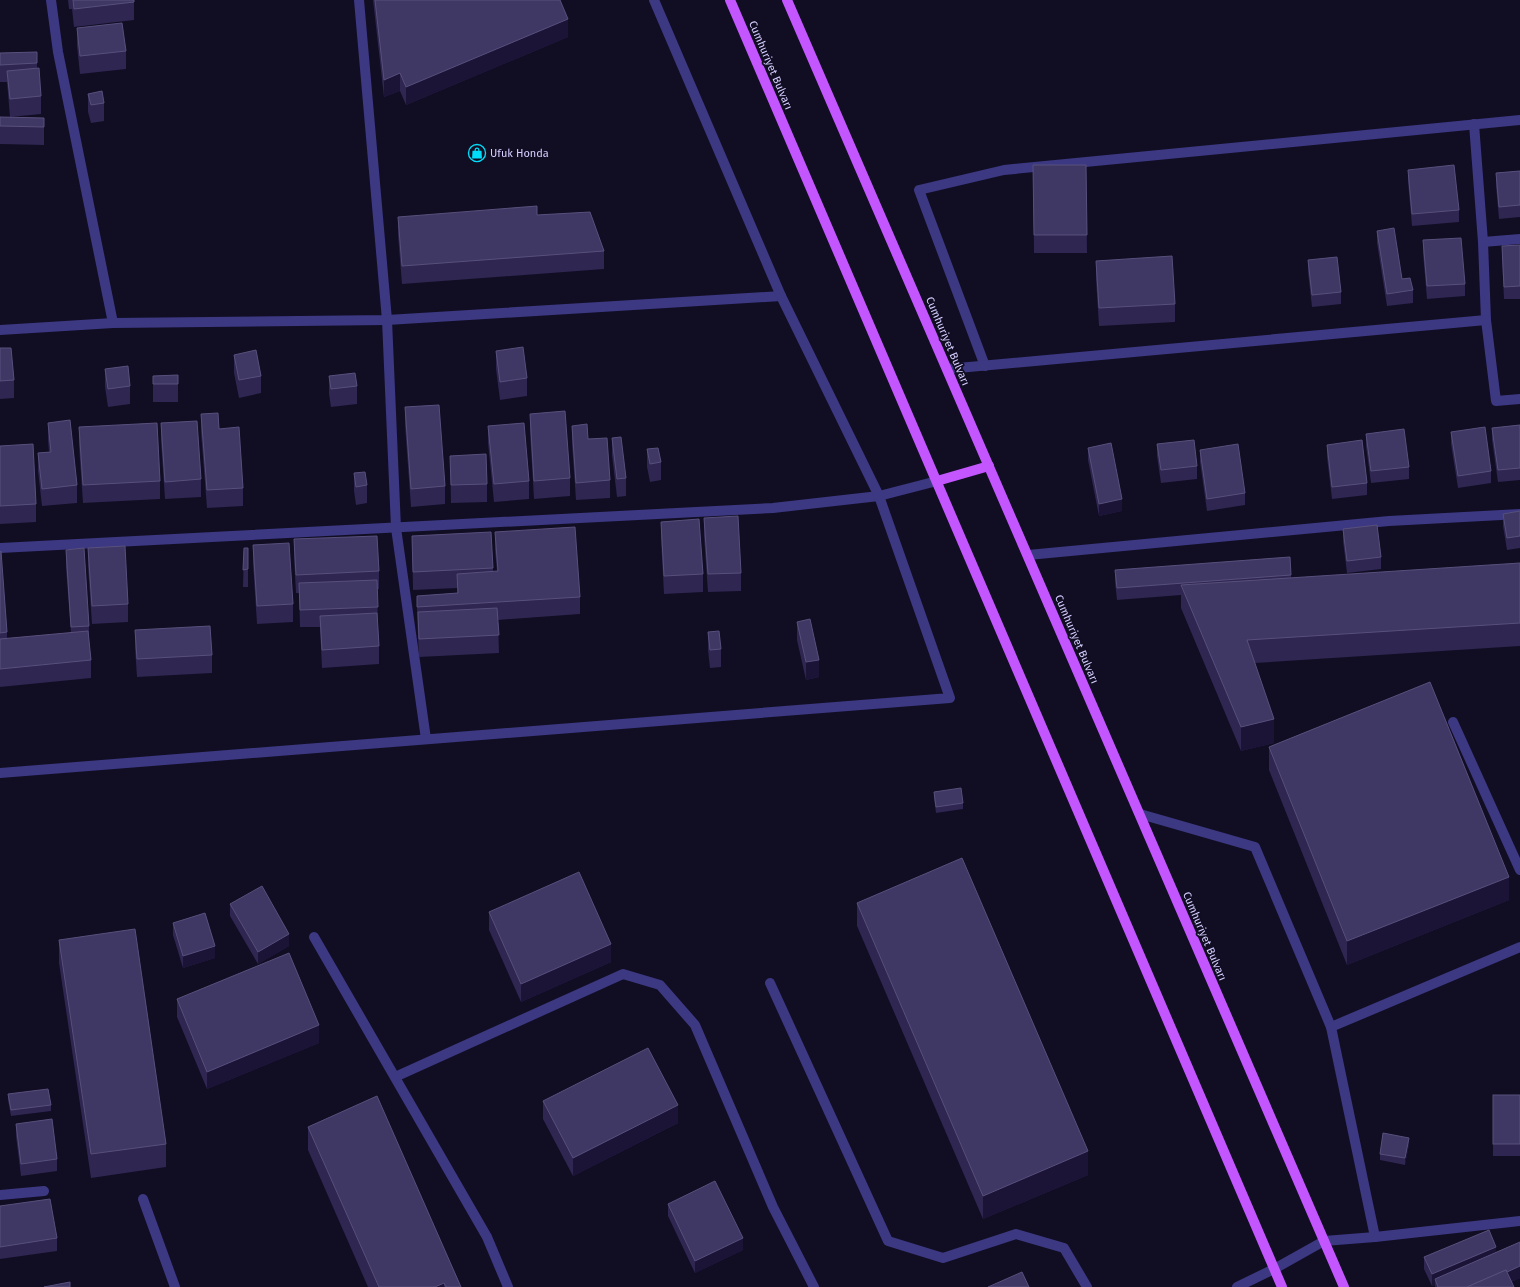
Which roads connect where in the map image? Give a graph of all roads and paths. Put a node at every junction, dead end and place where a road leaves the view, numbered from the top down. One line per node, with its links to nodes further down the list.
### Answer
1 (51, 0): 13 (street)
2 (359, 0): 11 (street)
3 (654, 0): 10 (street)
4 (730, 0): 19 (main road, Cumhuriyet Bulvarı)
5 (787, 0): 16 (main road, Cumhuriyet Bulvarı)
6 (1520, 120): 7 (street)
7 (1474, 124): 9 (street); 15 (street)
8 (1520, 238): 9 (street)
9 (1483, 242): 12 (street)
10 (781, 296): 11 (street); 20 (street)
11 (387, 320): 13 (street); 22 (street)
12 (1486, 320): 15 (street); 17 (street)
13 (113, 323): 14 (street)
14 (0, 330)
15 (985, 366): 16 (street)
16 (947, 369): 18 (main road, Cumhuriyet Bulvarı)
17 (1520, 399)
18 (989, 466): 19 (main road); 24 (main road, Cumhuriyet Bulvarı)
19 (937, 481): 20 (street); 41 (main road, Cumhuriyet Bulvarı)
20 (879, 496): 22 (street); 26 (street)
21 (1520, 514): 24 (street)
22 (396, 528): 23 (street); 26 (street)
23 (0, 548)
24 (1028, 555): 28 (main road, Cumhuriyet Bulvarı)
25 (1453, 722): 29 (street)
26 (426, 739): 27 (street)
27 (0, 773)
28 (1140, 814): 33 (street); 40 (main road, Cumhuriyet Bulvarı)
29 (1520, 870)
30 (314, 936): 34 (street)
31 (1520, 947): 33 (street)
32 (770, 983): 45 (street)
33 (1331, 1027): 39 (street)
34 (395, 1077): 43 (street); 44 (street)
35 (44, 1191): 36 (street)
36 (0, 1196)
37 (143, 1199): 42 (street)
38 (1520, 1221): 39 (street)
39 (1376, 1237): 40 (street)
40 (1324, 1241): 41 (street); 48 (main road, Cumhuriyet Bulvarı)
41 (1274, 1269): 46 (street); 47 (main road, Cumhuriyet Bulvarı)
42 (175, 1287)
43 (508, 1287)
44 (814, 1287)
45 (1087, 1287)
46 (1237, 1287)
47 (1282, 1287)
48 (1344, 1287)

